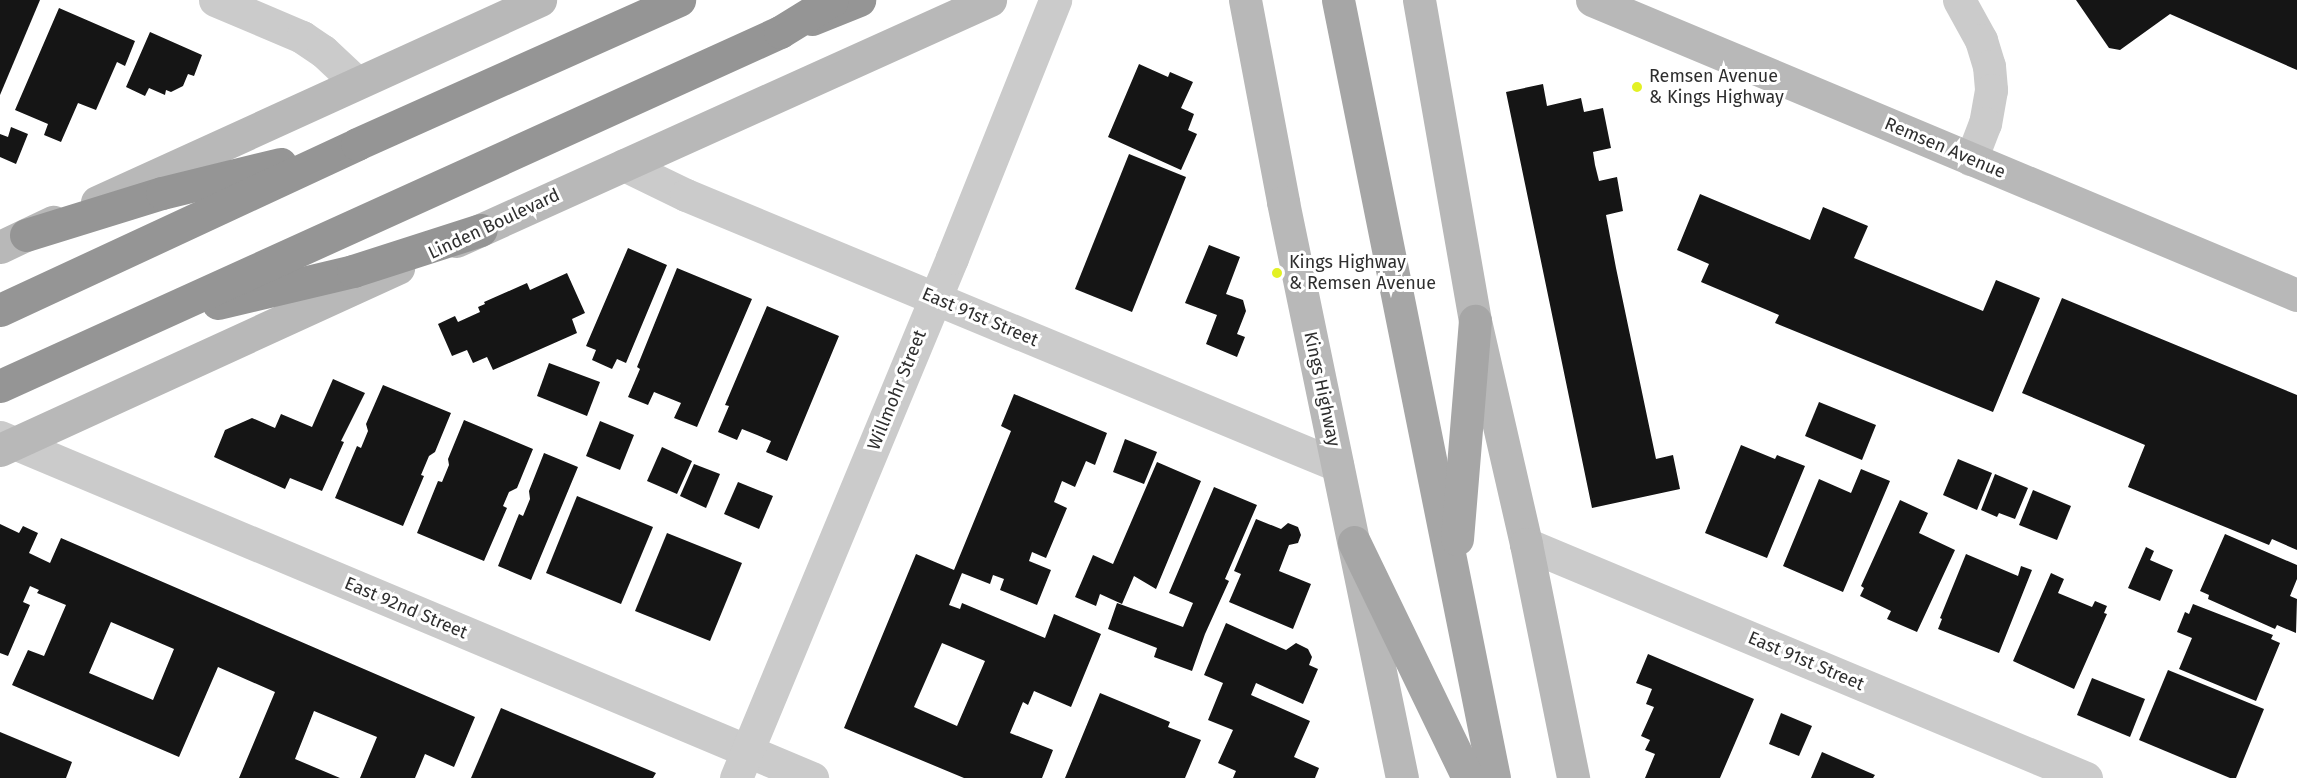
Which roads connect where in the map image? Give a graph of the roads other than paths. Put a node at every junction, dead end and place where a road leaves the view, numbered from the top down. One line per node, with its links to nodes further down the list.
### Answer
1 (215, 0): 14 (street)
2 (540, 0): 14 (street)
3 (679, 0): 15 (highway)
4 (832, 0): 13 (highway)
5 (859, 0): 13 (highway)
6 (990, 0): 17 (street, Linden Boulevard)
7 (1055, 0): 21 (street, Willmohr Street)
8 (1338, 0): 30 (main road)
9 (1419, 0): 24 (street)
10 (1592, 0): 16 (street, Remsen Avenue)
11 (1959, 0): 16 (street)
12 (1237, 3): 27 (street, Kings Highway)
13 (780, 32): 23 (highway)
14 (356, 82): 19 (street)
15 (357, 144): 19 (highway); 22 (highway)
16 (1971, 159): 20 (street, Remsen Avenue)
17 (624, 165): 18 (street, Linden Boulevard); 21 (street, East 91st Street)
18 (481, 230): 23 (highway); 26 (street, Linden Boulevard)
19 (13, 241)
20 (2297, 295)
21 (935, 298): 27 (street, East 91st Street); 31 (street, Willmohr Street)
22 (0, 310)
23 (143, 321): 25 (highway)
24 (1475, 321): 29 (street); 30 (main road)
25 (0, 386)
26 (5, 443): 31 (street, East 92nd Street)
27 (1338, 465): 28 (street, Kings Highway)
28 (1354, 542): 33 (street, Kings Highway); 34 (main road)
29 (1526, 544): 36 (street); 37 (street, East 91st Street)
30 (1454, 577): 35 (main road)
31 (742, 765): 32 (street, East 92nd Street)
32 (812, 778)
33 (1402, 778)
34 (1468, 778)
35 (1494, 778)
36 (1573, 778)
37 (2086, 778)

